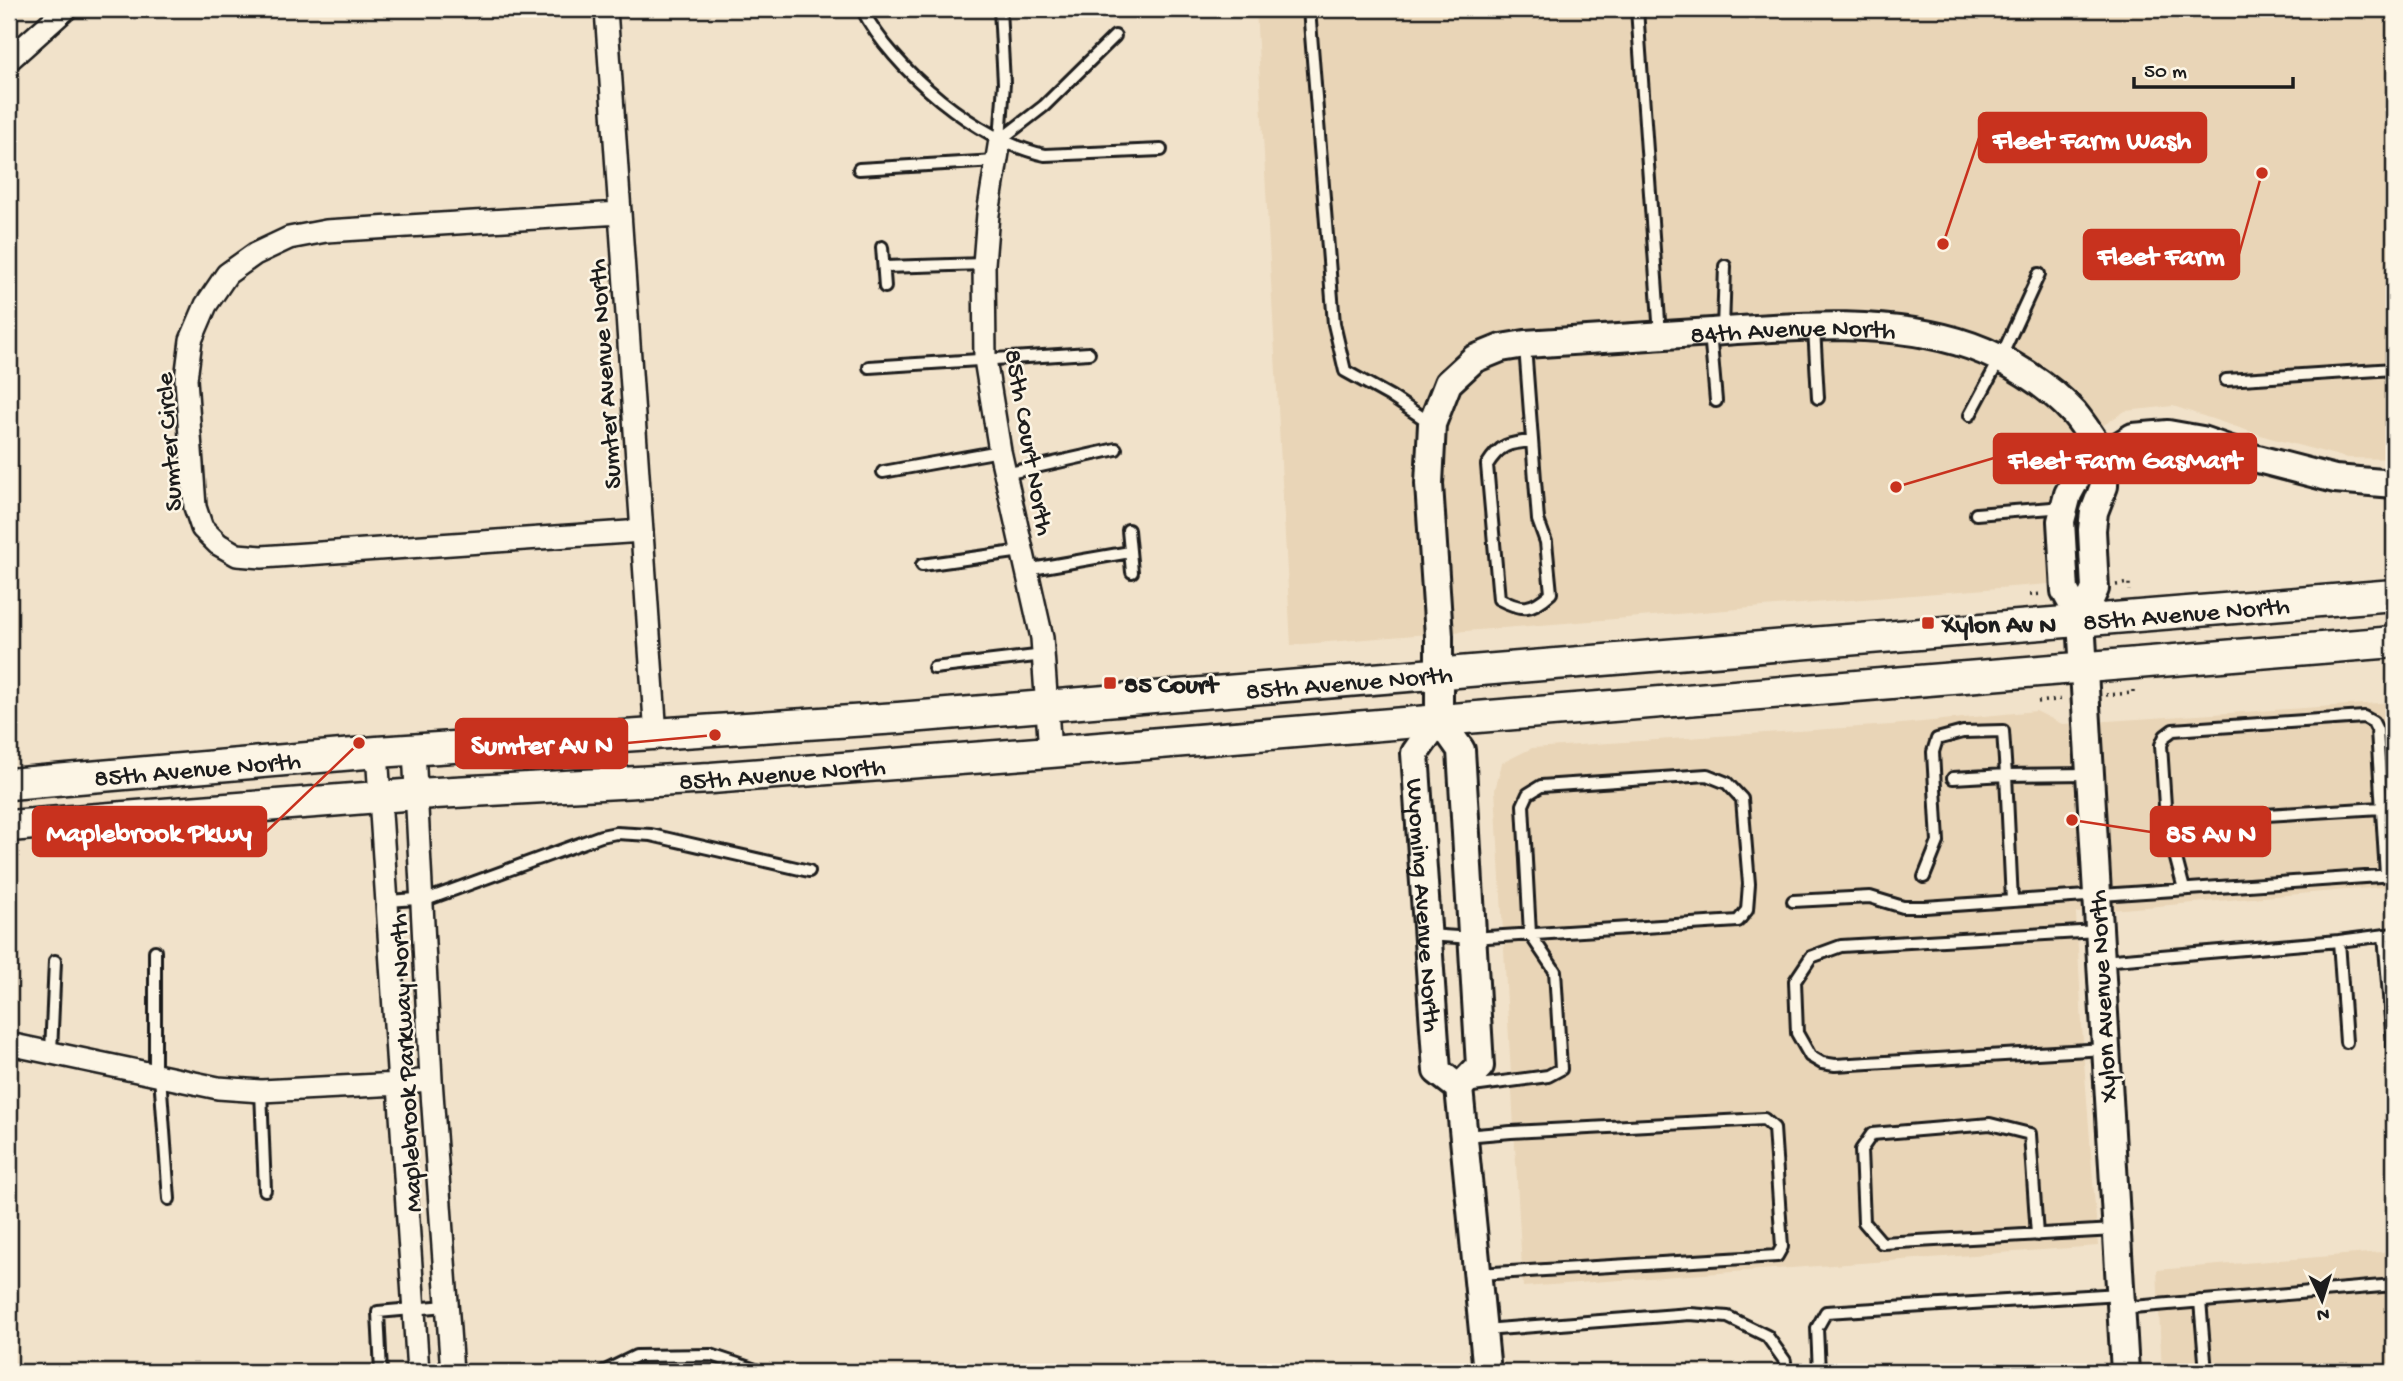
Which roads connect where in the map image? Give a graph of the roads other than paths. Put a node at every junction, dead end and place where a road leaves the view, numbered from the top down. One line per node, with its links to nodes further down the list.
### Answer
1 (66, 9): 8 (street)
2 (606, 9): 12 (street, Sumter Avenue North)
3 (862, 9): 10 (lane)
4 (999, 9): 10 (lane)
5 (1309, 9): 32 (lane)
6 (1637, 9): 21 (lane)
7 (1115, 36): 10 (lane)
8 (9, 61)
9 (1161, 150): 10 (lane)
10 (998, 151): 11 (lane); 14 (street, 85th Court North)
11 (859, 169)
12 (620, 213): 43 (street, Sumter Avenue North); 43 (street, Sumter Circle)
13 (882, 247): 16 (lane)
14 (984, 264): 16 (lane); 24 (street, 85th Court North)
15 (1725, 266): 20 (lane)
16 (884, 267): 18 (lane)
17 (2039, 274): 25 (lane)
18 (885, 288)
19 (1814, 327): 20 (street, 84th Avenue North); 25 (street, 84th Avenue North); 29 (lane)
20 (1716, 332): 21 (street, 84th Avenue North); 30 (lane)
21 (1660, 335): 22 (street, 84th Avenue North)
22 (1525, 344): 32 (street, 84th Avenue North); 33 (lane)
23 (1089, 352): 24 (lane)
24 (985, 359): 26 (lane); 35 (street, 85th Court North)
25 (2000, 359): 31 (lane); 36 (street, 84th Avenue North)
26 (869, 367)
27 (2394, 369): 28 (lane)
28 (2226, 380)
29 (1818, 398)
30 (1716, 401)
31 (1970, 415)
32 (1432, 424): 54 (street)
33 (1532, 441): 33 (lane)
34 (1115, 449): 38 (lane)
35 (1000, 451): 37 (lane); 38 (street, 85th Court North)
36 (2105, 456): 39 (street); 40 (street); 49 (street)
37 (883, 472)
38 (1005, 474): 45 (street, 85th Court North)
39 (2394, 484)
40 (2064, 507): 41 (lane); 49 (street)
41 (1976, 514)
42 (1128, 530): 44 (lane)
43 (642, 531): 57 (street, Sumter Avenue North)
44 (1130, 552): 45 (lane); 47 (lane)
45 (1024, 561): 46 (lane); 51 (street, 85th Court North)
46 (922, 565)
47 (1132, 572)
48 (2394, 595): 49 (main road, 85th Avenue North)
49 (2081, 620): 52 (street, Xylon Avenue North); 54 (main road, 85th Avenue North)
50 (2394, 642): 52 (main road, 85th Avenue North)
51 (1044, 655): 53 (lane); 55 (street, 85th Court North)
52 (2083, 666): 56 (main road, 85th Avenue North); 61 (street, Xylon Avenue North)
53 (934, 668)
54 (1440, 674): 55 (main road, 85th Avenue North); 56 (street)
55 (1048, 705): 57 (main road, 85th Avenue North); 60 (street, 85th Court North)
56 (1439, 719): 60 (main road, 85th Avenue North); 81 (street, Wyoming Avenue North); 83 (street, Wyoming Avenue North)
57 (656, 736): 58 (main road, 85th Avenue North)
58 (414, 750): 59 (main road, 85th Avenue North); 65 (street, Maplebrook Parkway North)
59 (377, 752): 64 (main road, 85th Avenue North); 66 (street, Maplebrook Parkway North)
60 (1050, 752): 65 (main road, 85th Avenue North)
61 (2089, 774): 62 (lane); 74 (street, Xylon Avenue North)
62 (2006, 775): 63 (lane); 72 (lane); 78 (lane)
63 (1953, 778)
64 (9, 784)
65 (417, 794): 66 (main road, 85th Avenue North); 75 (street, Maplebrook Parkway North)
66 (381, 797): 69 (main road, 85th Avenue North); 76 (street, Maplebrook Parkway North)
67 (2381, 808): 68 (lane); 68 (lane); 71 (lane)
68 (2166, 821): 73 (lane)
69 (9, 826)
70 (809, 871): 75 (lane)
71 (2390, 875): 73 (lane)
72 (1924, 877)
73 (2183, 889): 74 (lane)
74 (2096, 895): 78 (lane); 79 (street, Xylon Avenue North)
75 (422, 900): 76 (lane); 94 (street, Maplebrook Parkway North)
76 (388, 901): 95 (street, Maplebrook Parkway North)
77 (1793, 901): 78 (lane)
78 (2012, 901)
79 (2098, 931): 87 (street, Xylon Avenue North); 90 (lane)
80 (1530, 934): 80 (lane); 83 (lane); 96 (lane)
81 (1428, 935): 83 (lane); 96 (street, Wyoming Avenue North)
82 (2389, 935): 84 (lane); 92 (lane)
83 (1472, 938): 96 (street, Wyoming Avenue North)
84 (2339, 941): 87 (lane); 88 (lane)
85 (155, 951): 93 (lane)
86 (55, 961): 91 (lane)
87 (2099, 961): 90 (street, Xylon Avenue North)
88 (2346, 1042)
89 (9, 1044): 91 (street)
90 (2105, 1049): 101 (street, Xylon Avenue North)
91 (51, 1052): 93 (street)
92 (2394, 1057)
93 (157, 1076): 97 (street); 100 (lane)
94 (431, 1079): 95 (street); 107 (street, Maplebrook Parkway North)
95 (399, 1084): 97 (street); 108 (street, Maplebrook Parkway North)
96 (1459, 1088): 98 (street)
97 (261, 1091): 99 (lane)
98 (1465, 1136): 103 (street); 103 (lane)
99 (265, 1190)
100 (169, 1199)
101 (2115, 1230): 102 (lane); 105 (street, Xylon Avenue North)
102 (2037, 1235): 102 (lane)
103 (1476, 1274): 109 (street)
104 (2394, 1285): 106 (lane)
105 (2120, 1301): 106 (lane); 117 (lane); 118 (street, Xylon Avenue North)
106 (2200, 1301): 119 (lane)
107 (446, 1306): 108 (lane); 112 (street, Maplebrook Parkway North)
108 (414, 1308): 110 (lane); 111 (street, Maplebrook Parkway North)
109 (1482, 1330): 115 (street); 116 (lane)
110 (381, 1372)
111 (418, 1372)
112 (452, 1372)
113 (603, 1372): 114 (lane)
114 (762, 1372)
115 (1487, 1372)
116 (1785, 1372)
117 (1819, 1372)
118 (2124, 1372)
119 (2206, 1372)

